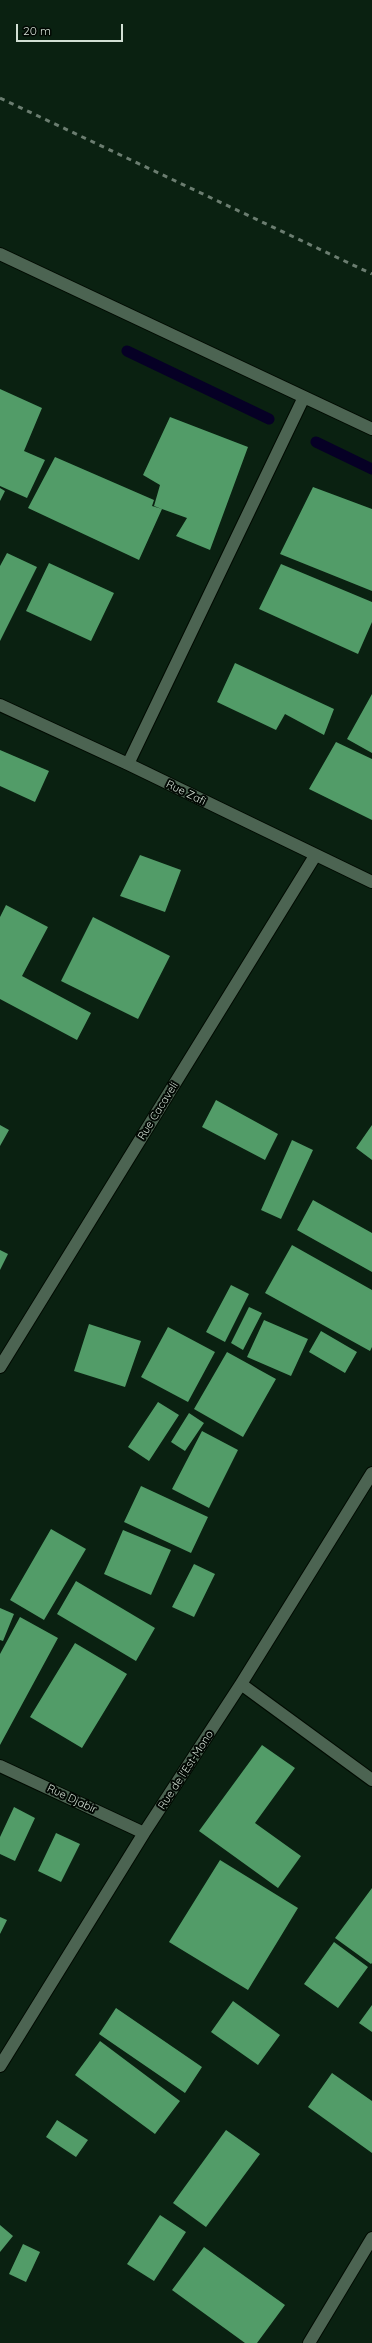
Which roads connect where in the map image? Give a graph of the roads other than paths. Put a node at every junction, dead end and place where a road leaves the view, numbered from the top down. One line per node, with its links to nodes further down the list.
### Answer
1 (0, 254): 2 (street)
2 (304, 397): 3 (street); 5 (street)
3 (372, 429)
4 (0, 705): 5 (street, Rue Zafi)
5 (128, 764): 6 (street, Rue Zafi)
6 (315, 856): 7 (street, Rue Zafi); 8 (street, Rue Cacaveli)
7 (372, 882)
8 (0, 1367)
9 (372, 1473): 10 (street, Rue de l'Est-Mono)
10 (241, 1684): 12 (street); 13 (street, Rue de l'Est-Mono)
11 (0, 1766): 13 (street, Rue Djabir)
12 (372, 1780)
13 (144, 1833): 14 (street, Rue de l'Est-Mono)
14 (0, 2066)
15 (372, 2238): 16 (street)
16 (368, 2253): 17 (street)
17 (309, 2343)

